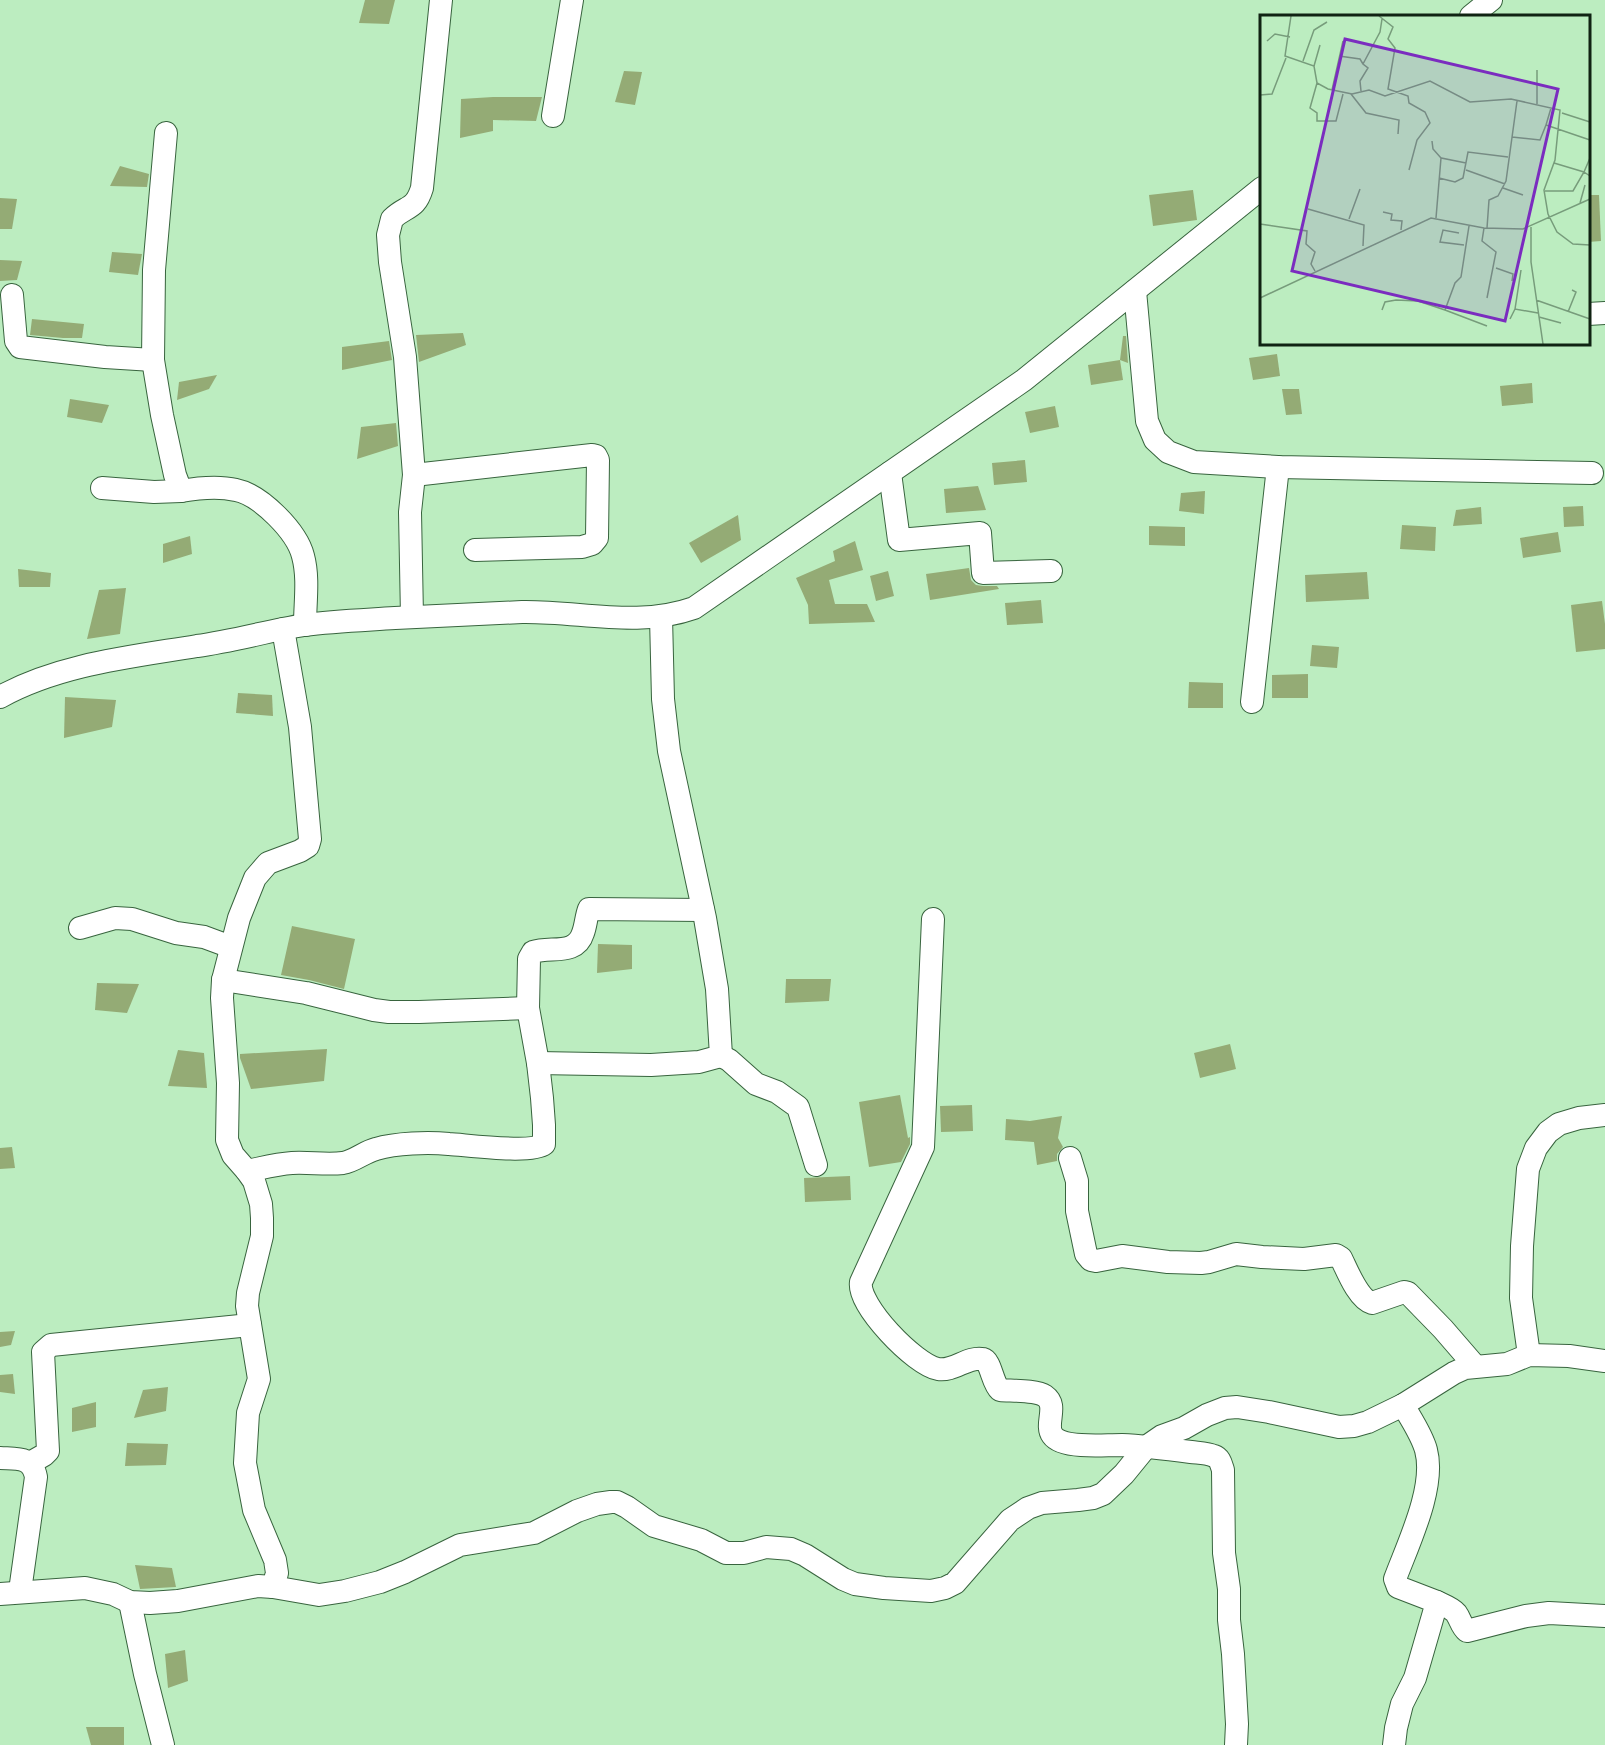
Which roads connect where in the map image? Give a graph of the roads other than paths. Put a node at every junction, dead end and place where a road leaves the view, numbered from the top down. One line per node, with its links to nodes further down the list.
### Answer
1 (441, 0): 16 (street)
2 (572, 0): 5 (street)
3 (1491, 0): 4 (street)
4 (1472, 15)
5 (553, 116)
6 (166, 133): 12 (street)
7 (1260, 190): 8 (street)
8 (1135, 291): 13 (street); 14 (street)
9 (12, 295): 12 (street)
10 (1605, 313): 11 (street)
11 (1590, 314)
12 (153, 360): 18 (street)
13 (1278, 467): 15 (street); 26 (street)
14 (890, 473): 20 (street); 22 (street)
15 (1592, 473)
16 (414, 476): 19 (street); 21 (street)
17 (102, 488): 18 (street)
18 (181, 491): 23 (street)
19 (475, 550)
20 (1051, 571)
21 (412, 617): 22 (street); 23 (street)
22 (661, 617): 27 (street)
23 (305, 625): 24 (street)
24 (283, 629): 25 (street); 30 (street)
25 (0, 697)
26 (1252, 702)
27 (703, 910): 32 (street); 33 (street)
28 (933, 920): 44 (street)
29 (80, 928): 30 (street)
30 (231, 947): 31 (street)
31 (223, 980): 32 (street); 38 (street)
32 (528, 1008): 34 (street)
33 (721, 1056): 34 (street); 37 (street)
34 (538, 1062): 38 (street)
35 (1605, 1115): 40 (street)
36 (1070, 1158): 42 (street)
37 (816, 1165)
38 (248, 1171): 39 (street)
39 (250, 1325): 46 (street); 47 (street)
40 (1529, 1355): 41 (street); 42 (street)
41 (1605, 1361)
42 (1475, 1366): 43 (street)
43 (1403, 1405): 44 (street); 50 (street)
44 (1146, 1447): 47 (street); 53 (street)
45 (0, 1458): 46 (street)
46 (30, 1463): 48 (street)
47 (273, 1587): 49 (street)
48 (10, 1592): 49 (street)
49 (130, 1602): 52 (street)
50 (1437, 1602): 51 (street); 54 (street)
51 (1605, 1616)
52 (164, 1745)
53 (1236, 1745)
54 (1394, 1745)

